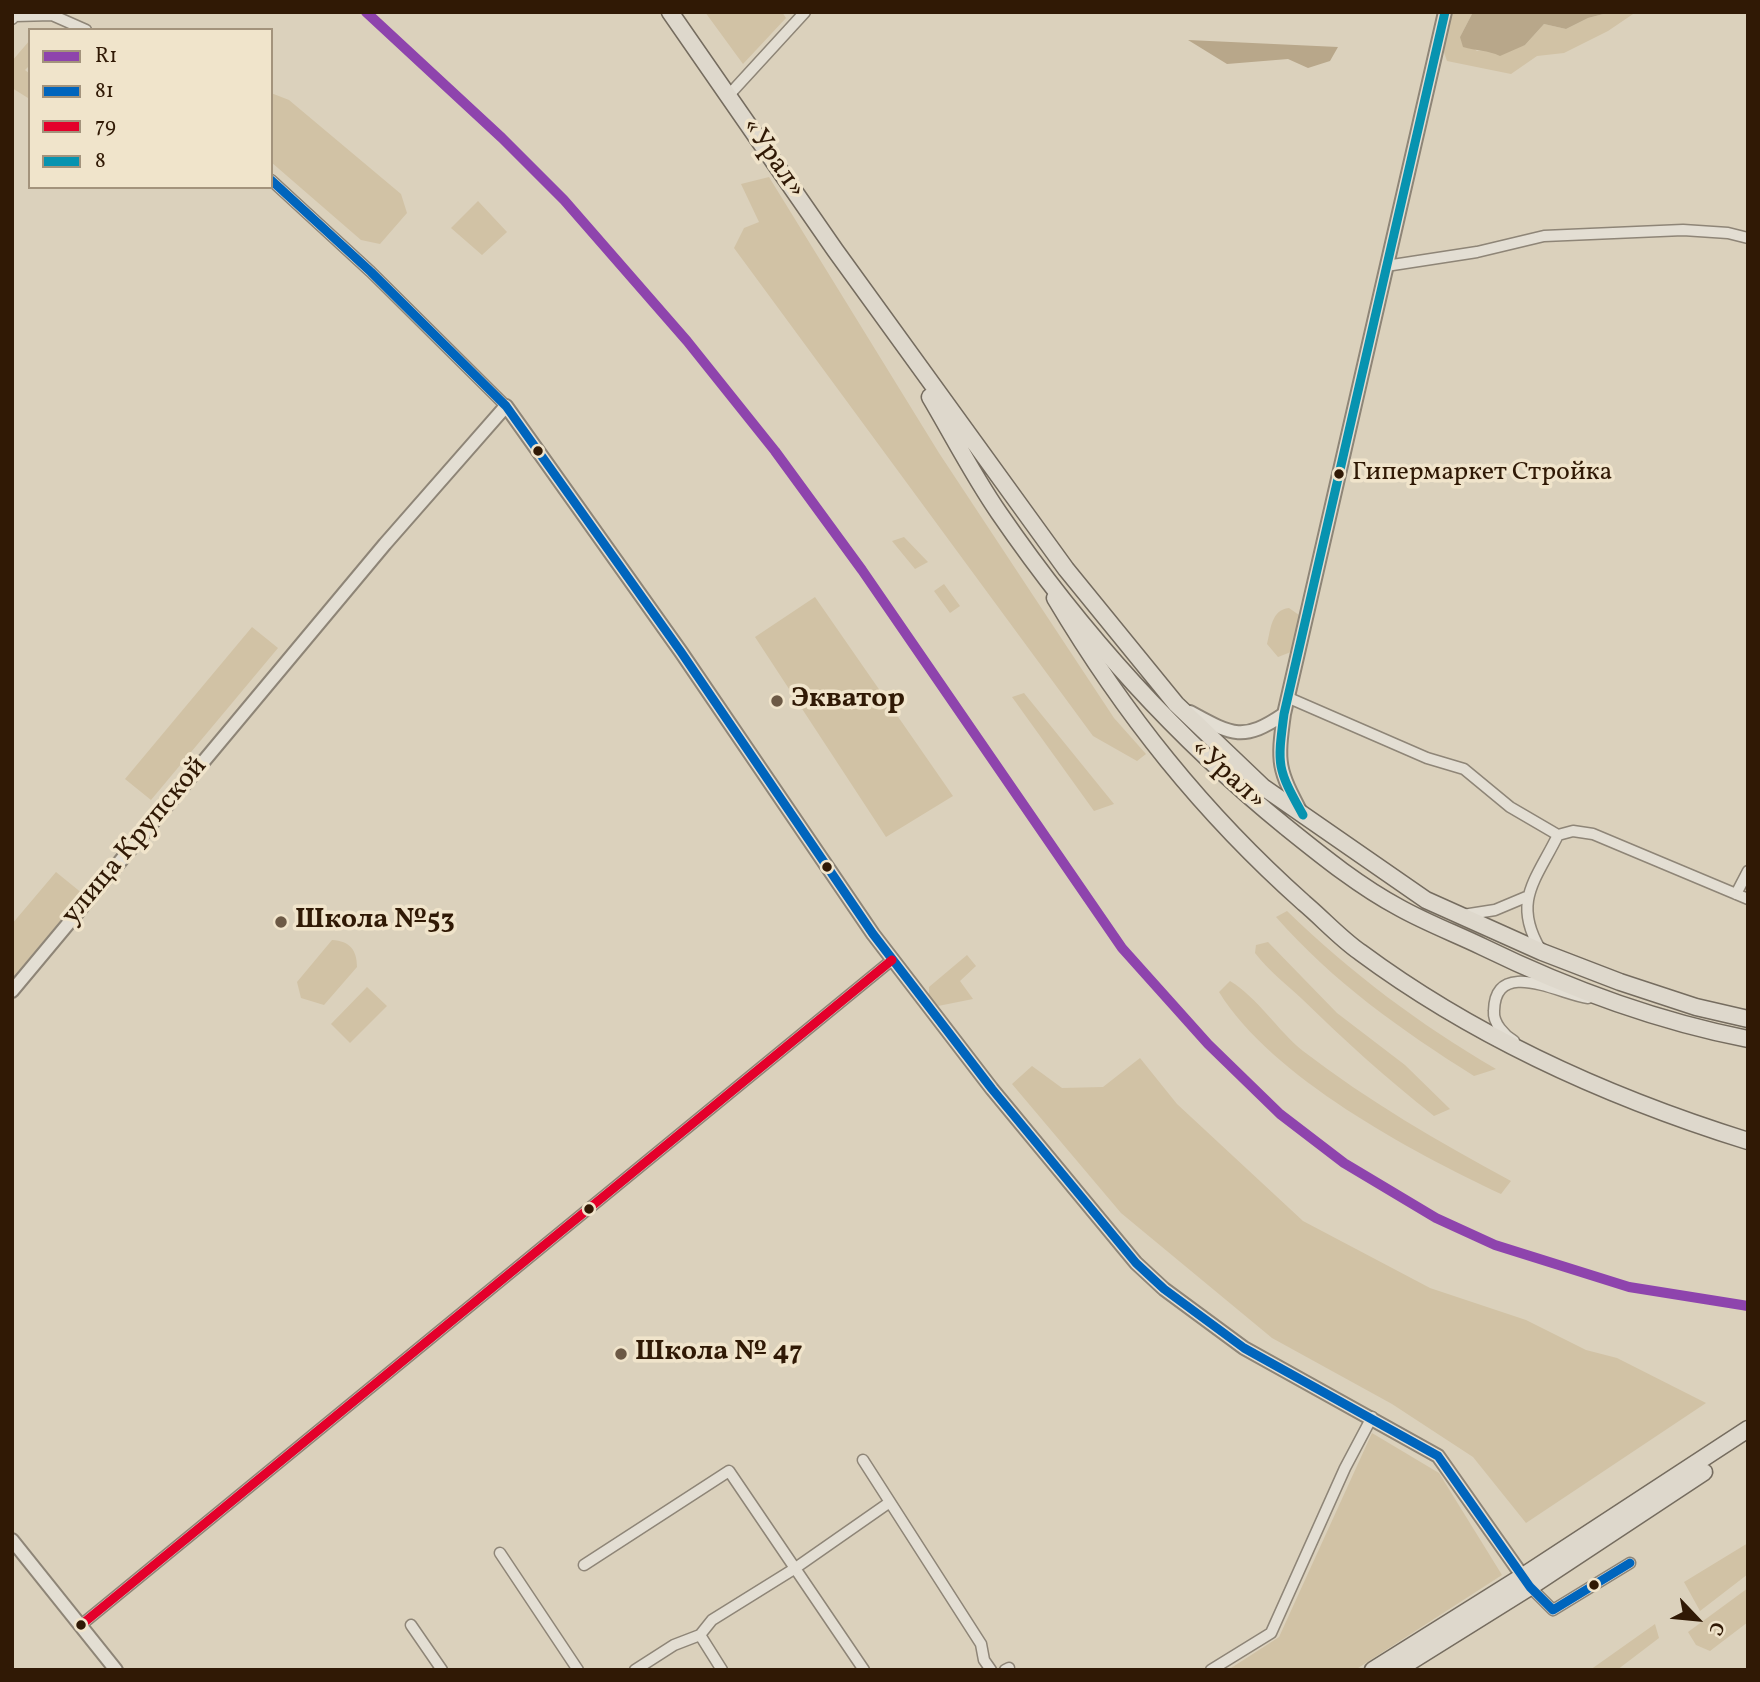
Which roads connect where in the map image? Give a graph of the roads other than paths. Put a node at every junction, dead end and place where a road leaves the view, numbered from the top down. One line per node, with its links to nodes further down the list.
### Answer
1 (670, 12): 6 (main road, «Урал»)
2 (805, 12): 6 (street)
3 (1445, 12): 9 (street)
4 (14, 18): 5 (street)
5 (81, 28)
6 (728, 96): 10 (main road, «Урал»)
7 (273, 182): 11 (street)
8 (1748, 238): 9 (street)
9 (1386, 266): 13 (street)
10 (875, 305): 12 (main road, «Урал»); 14 (main road, «Урал»)
11 (506, 406): 24 (street); 25 (street, улица Крупской)
12 (1034, 562): 26 (main road, «Урал»); 29 (main road)
13 (1289, 698): 15 (street); 17 (street)
14 (1176, 704): 15 (street); 16 (main road, «Урал»)
15 (1284, 714): 16 (street)
16 (1303, 816): 22 (main road, «Урал»)
17 (1558, 835): 19 (street); 20 (street)
18 (1748, 871): 19 (street)
19 (1736, 894): 21 (street)
20 (1526, 897): 22 (street); 23 (street)
21 (1748, 899)
22 (1462, 915): 23 (main road, «Урал»)
23 (1542, 952): 27 (main road, «Урал»)
24 (892, 960): 31 (street); 42 (street)
25 (12, 991)
26 (1612, 1001): 28 (main road, «Урал»); 29 (street)
27 (1748, 1019)
28 (1748, 1039)
29 (1543, 1061): 30 (main road)
30 (1748, 1141)
31 (1372, 1417): 41 (street); 52 (street)
32 (1748, 1429): 41 (main road)
33 (1748, 1442): 41 (main road)
34 (863, 1460): 35 (street)
35 (890, 1502): 40 (street); 51 (street)
36 (12, 1540): 42 (street)
37 (500, 1553): 47 (street)
38 (1630, 1563): 41 (street)
39 (584, 1565): 40 (street)
40 (794, 1569): 44 (street); 50 (street)
41 (1527, 1582): 53 (main road); 54 (main road)
42 (80, 1625): 45 (street)
43 (411, 1625): 46 (street)
44 (700, 1635): 48 (street); 49 (street)
45 (116, 1670)
46 (442, 1670)
47 (578, 1670)
48 (635, 1670)
49 (722, 1670)
50 (864, 1670)
51 (991, 1670)
52 (1212, 1670)
53 (1373, 1670)
54 (1397, 1670)

